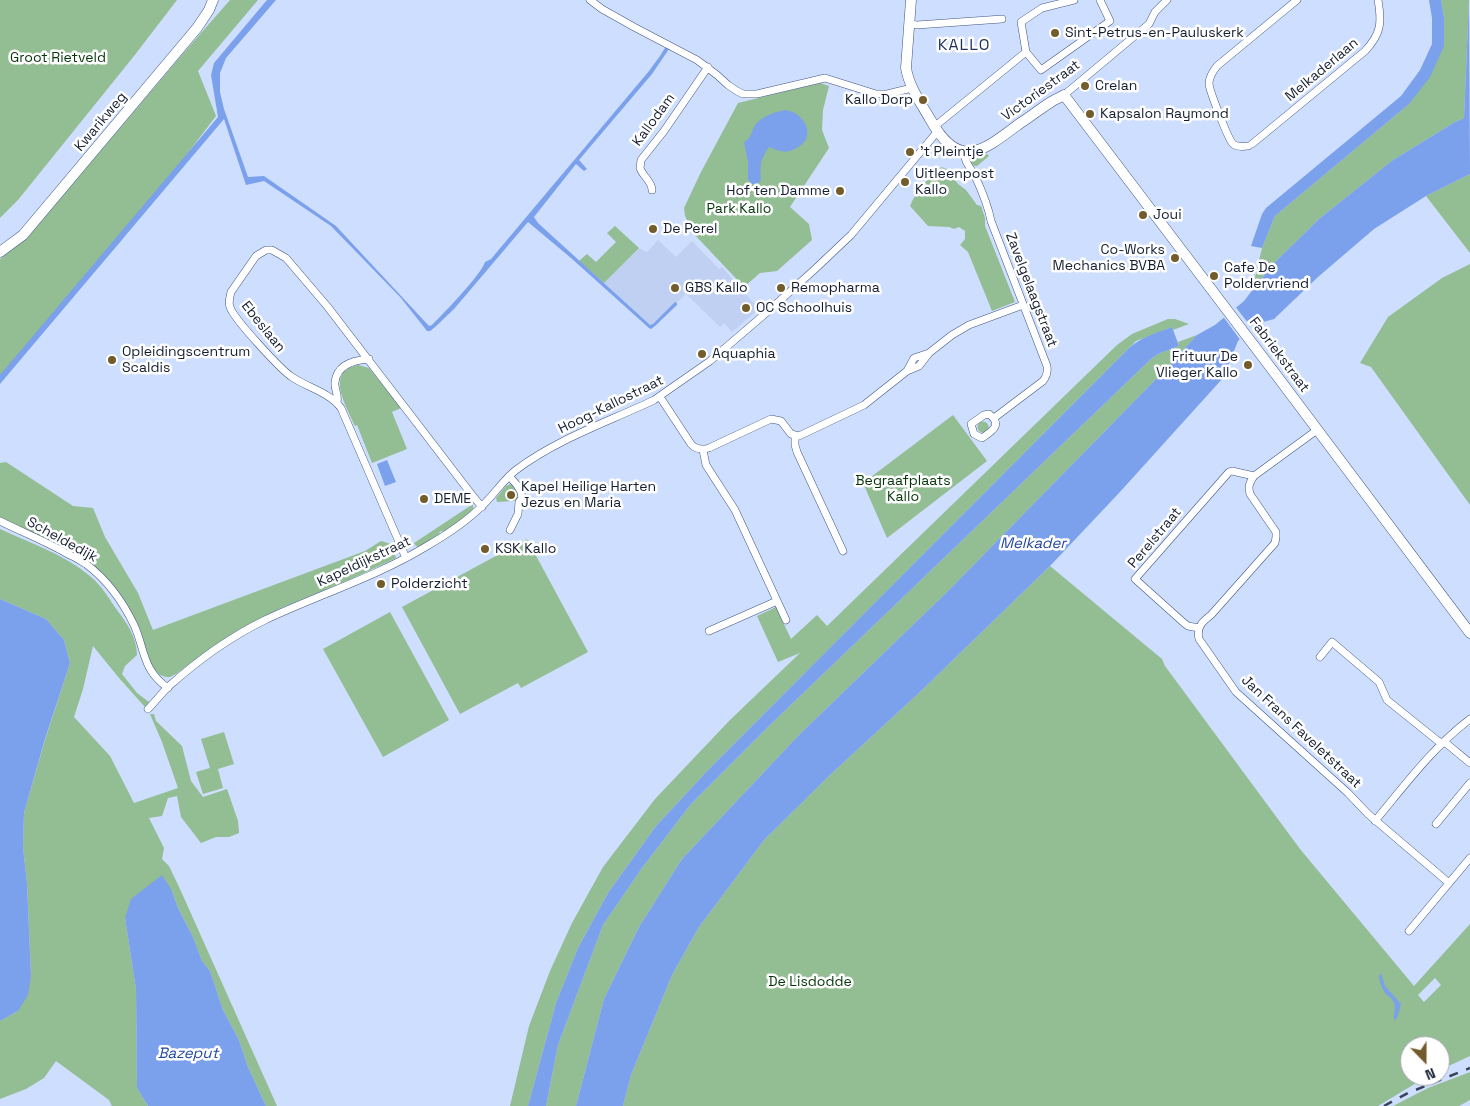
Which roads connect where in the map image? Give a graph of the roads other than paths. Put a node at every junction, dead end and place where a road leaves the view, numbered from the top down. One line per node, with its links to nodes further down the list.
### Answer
1 (213, 0): 18 (main road, Kwarikweg)
2 (590, 0): 12 (street)
3 (912, 0): 10 (main road)
4 (1074, 0): 11 (street)
5 (1100, 0): 11 (street)
6 (1167, 0): 14 (street, Victoriestraat)
7 (1297, 0): 8 (street, Melkaderlaan)
8 (1378, 0)
9 (1002, 19): 10 (street)
10 (910, 24): 13 (main road)
11 (1026, 52): 15 (street, Hoog-Kallostraat)
12 (708, 67): 13 (street); 17 (street, Kallodam)
13 (912, 88): 15 (main road)
14 (1064, 95): 16 (main road, Victoriestraat); 24 (main road, Fabriekstraat)
15 (936, 130): 16 (main road); 21 (street, Hoog-Kallostraat)
16 (964, 151): 19 (street, Zavelgelaagstraat)
17 (652, 190)
18 (0, 252)
19 (1023, 305): 23 (street, Zavelgelaagstraat); 25 (street)
20 (369, 359): 22 (street); 22 (street, Ebeslaan); 29 (street, Ebeslaan)
21 (660, 397): 26 (street); 27 (street, Hoog-Kallostraat)
22 (337, 402): 33 (street)
23 (994, 418)
24 (1317, 430): 28 (street); 38 (main road, Fabriekstraat)
25 (795, 436): 26 (street); 32 (street)
26 (704, 450): 34 (street)
27 (509, 476): 29 (street, Kapeldijkstraat); 31 (street)
28 (1254, 476): 36 (street); 36 (street, Perelstraat)
29 (482, 506): 33 (street, Kapeldijkstraat)
30 (0, 521): 40 (street, Scheldedijk)
31 (510, 530)
32 (843, 551)
33 (406, 558): 40 (street, Kapeldijkstraat)
34 (776, 601): 35 (street); 37 (street)
35 (786, 620)
36 (1199, 628): 46 (street, Jan Frans Faveletstraat)
37 (709, 631)
38 (1470, 633)
39 (1320, 657): 43 (street)
40 (168, 688): 41 (street, Kapeldijkstraat)
41 (148, 709)
42 (1470, 719): 43 (street)
43 (1442, 742): 44 (street); 46 (street)
44 (1470, 763)
45 (1470, 783): 47 (street)
46 (1375, 821): 49 (street, Jan Frans Faveletstraat)
47 (1436, 824)
48 (1470, 858): 49 (street)
49 (1449, 883): 50 (street)
50 (1409, 931)

